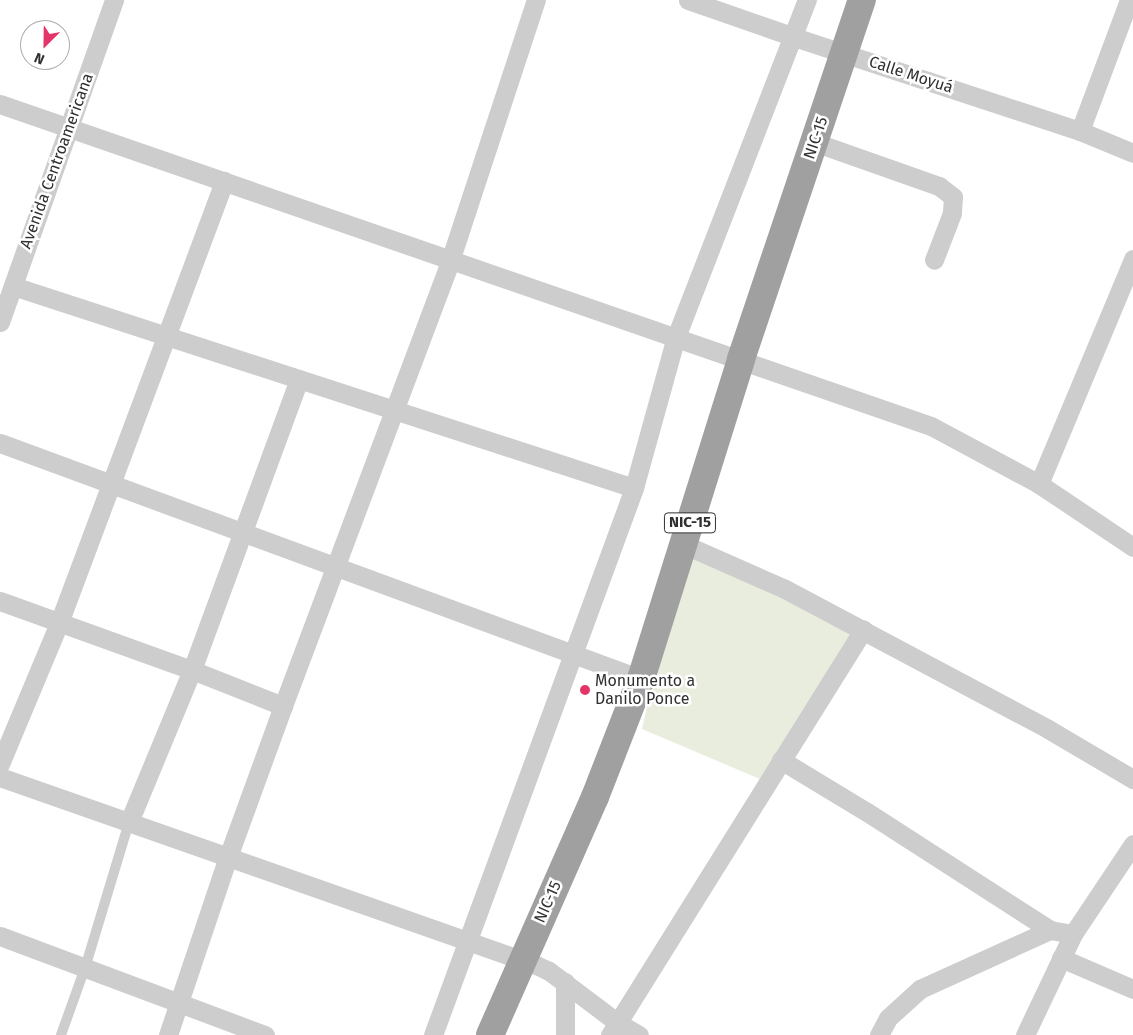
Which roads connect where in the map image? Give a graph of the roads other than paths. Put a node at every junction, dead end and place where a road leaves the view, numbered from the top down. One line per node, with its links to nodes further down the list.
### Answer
1 (114, 0): 10 (street, Avenida Centroamericana)
2 (536, 0): 15 (street)
3 (688, 0): 7 (street, Calle Moyuá)
4 (807, 0): 7 (street)
5 (862, 0): 8 (highway, NIC-15 / NIC-15)
6 (1129, 0): 11 (street)
7 (794, 37): 8 (street, Calle Moyuá); 21 (street)
8 (844, 52): 11 (street, Calle Moyuá); 12 (highway, NIC-15 / NIC-15)
9 (0, 104): 10 (street)
10 (69, 128): 14 (street); 18 (street, Avenida Centroamericana)
11 (1080, 131): 13 (street, Calle Moyuá)
12 (814, 142): 17 (street); 22 (highway, NIC-15 / NIC-15)
13 (1133, 153)
14 (224, 181): 15 (street); 20 (street)
15 (451, 258): 21 (street); 24 (street)
16 (1133, 259): 27 (street)
17 (934, 260)
18 (13, 286): 19 (street, Avenida Centroamericana); 20 (street)
19 (0, 322)
20 (166, 336): 23 (street); 26 (street)
21 (676, 337): 22 (street); 28 (street)
22 (741, 359): 27 (street); 30 (highway, NIC-15 / NIC-15)
23 (299, 379): 24 (street); 29 (street)
24 (395, 411): 28 (street); 32 (street)
25 (0, 443): 26 (street)
26 (112, 484): 29 (street); 34 (street)
27 (1040, 484): 31 (street)
28 (634, 488): 36 (street)
29 (242, 531): 32 (street); 37 (street)
30 (683, 544): 35 (street); 38 (highway, NIC-15 / NIC-15)
31 (1133, 547)
32 (336, 568): 36 (street); 39 (street)
33 (0, 602): 34 (street)
34 (59, 623): 37 (street); 41 (street)
35 (863, 630): 40 (street); 43 (street)
36 (572, 655): 38 (street); 50 (street)
37 (192, 670): 39 (street); 44 (street)
38 (641, 680): 52 (highway, NIC-15 / NIC-15)
39 (283, 706): 46 (street)
40 (780, 760): 47 (street); 57 (street)
41 (0, 764)
42 (0, 778): 44 (street)
43 (1133, 779)
44 (129, 822): 46 (street); 53 (lane)
45 (1133, 844): 48 (street)
46 (228, 857): 50 (street); 56 (street)
47 (1050, 930): 48 (street); 65 (street)
48 (1073, 934): 51 (street)
49 (0, 936): 53 (street)
50 (468, 940): 52 (street); 61 (street)
51 (1061, 958): 55 (street); 66 (street)
52 (522, 959): 54 (street); 62 (highway, NIC-15 / NIC-15)
53 (85, 968): 56 (street); 58 (lane)
54 (566, 982): 57 (street); 63 (street)
55 (1133, 989)
56 (177, 1002): 59 (street); 60 (street)
57 (614, 1029): 64 (street)
58 (62, 1035)
59 (168, 1035)
60 (265, 1035)
61 (433, 1035)
62 (490, 1035)
63 (565, 1035)
64 (640, 1035)
65 (879, 1035)
66 (1025, 1035)

